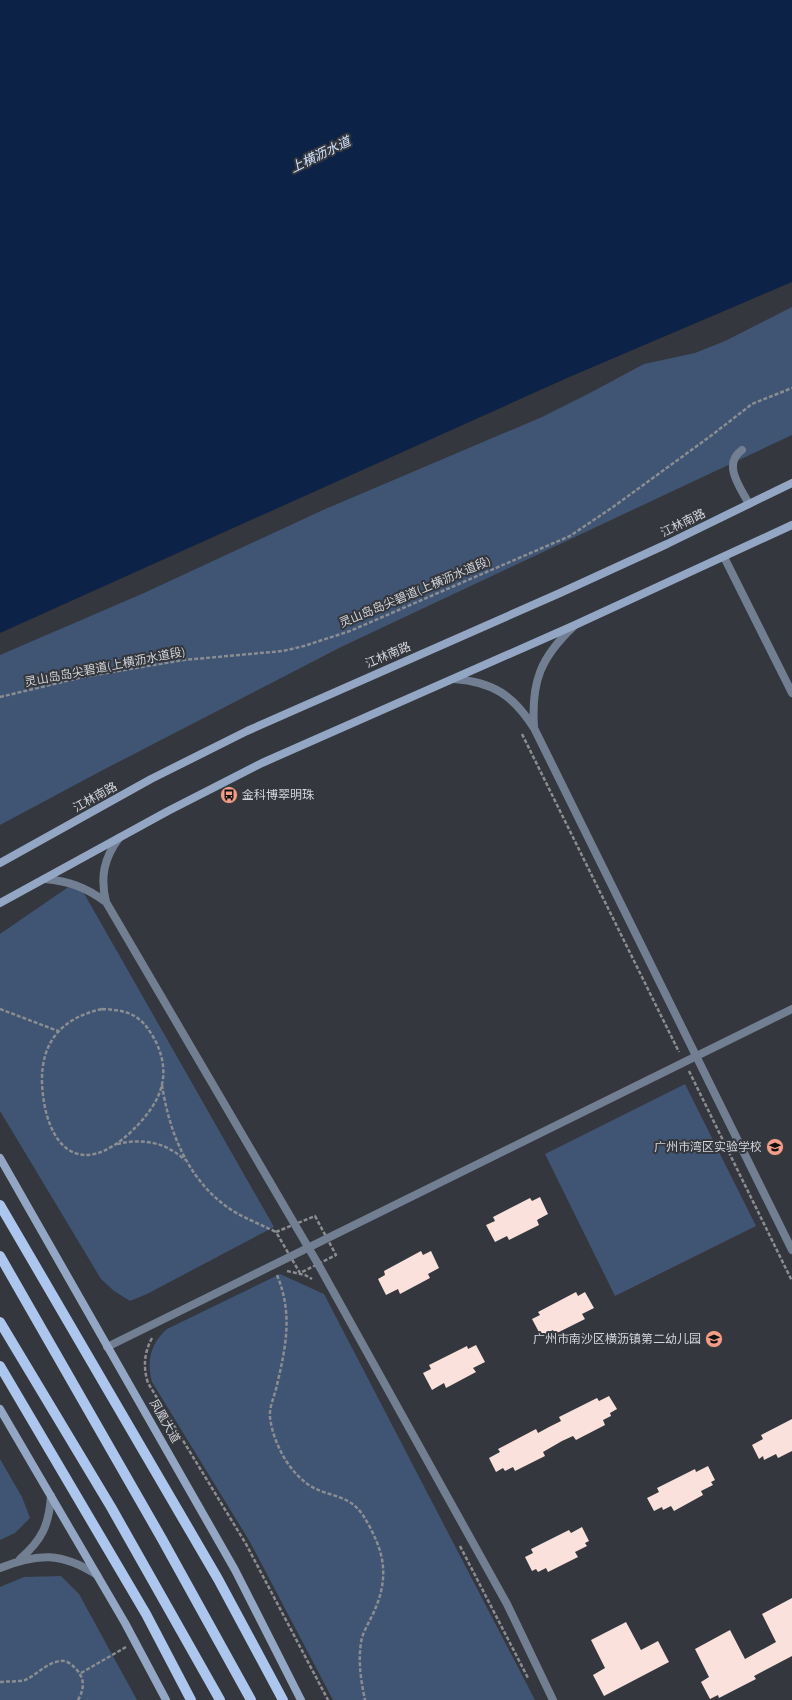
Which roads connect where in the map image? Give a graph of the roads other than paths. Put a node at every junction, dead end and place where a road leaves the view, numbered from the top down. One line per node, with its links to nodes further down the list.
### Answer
1 (742, 450): 3 (street)
2 (792, 483): 3 (main road, 江林南路)
3 (749, 504): 11 (main road, 江林南路)
4 (792, 525): 5 (main road)
5 (724, 556): 6 (main road); 8 (street)
6 (575, 625): 7 (main road); 9 (street)
7 (454, 679): 9 (street); 10 (main road)
8 (792, 693)
9 (534, 728): 18 (street)
10 (119, 838): 12 (main road); 14 (street)
11 (0, 863)
12 (45, 879): 13 (main road); 14 (street)
13 (20, 893): 15 (main road); 16 (main road)
14 (106, 902): 21 (street)
15 (0, 903)
16 (0, 909)
17 (792, 1009): 18 (street)
18 (696, 1056): 21 (street); 22 (street)
19 (0, 1158): 25 (main road, 凤凰大道)
20 (0, 1205): 36 (main road)
21 (309, 1248): 25 (street); 38 (street)
22 (792, 1250)
23 (0, 1256): 35 (main road)
24 (0, 1322): 34 (main road)
25 (108, 1347): 37 (main road, 凤凰大道)
26 (0, 1366): 33 (main road)
27 (0, 1409): 28 (main road)
28 (51, 1496): 29 (street); 31 (main road)
29 (20, 1560): 30 (street); 31 (street)
30 (0, 1568)
31 (97, 1575): 32 (main road)
32 (166, 1700)
33 (191, 1700)
34 (220, 1700)
35 (251, 1700)
36 (283, 1700)
37 (301, 1700)
38 (553, 1700)

